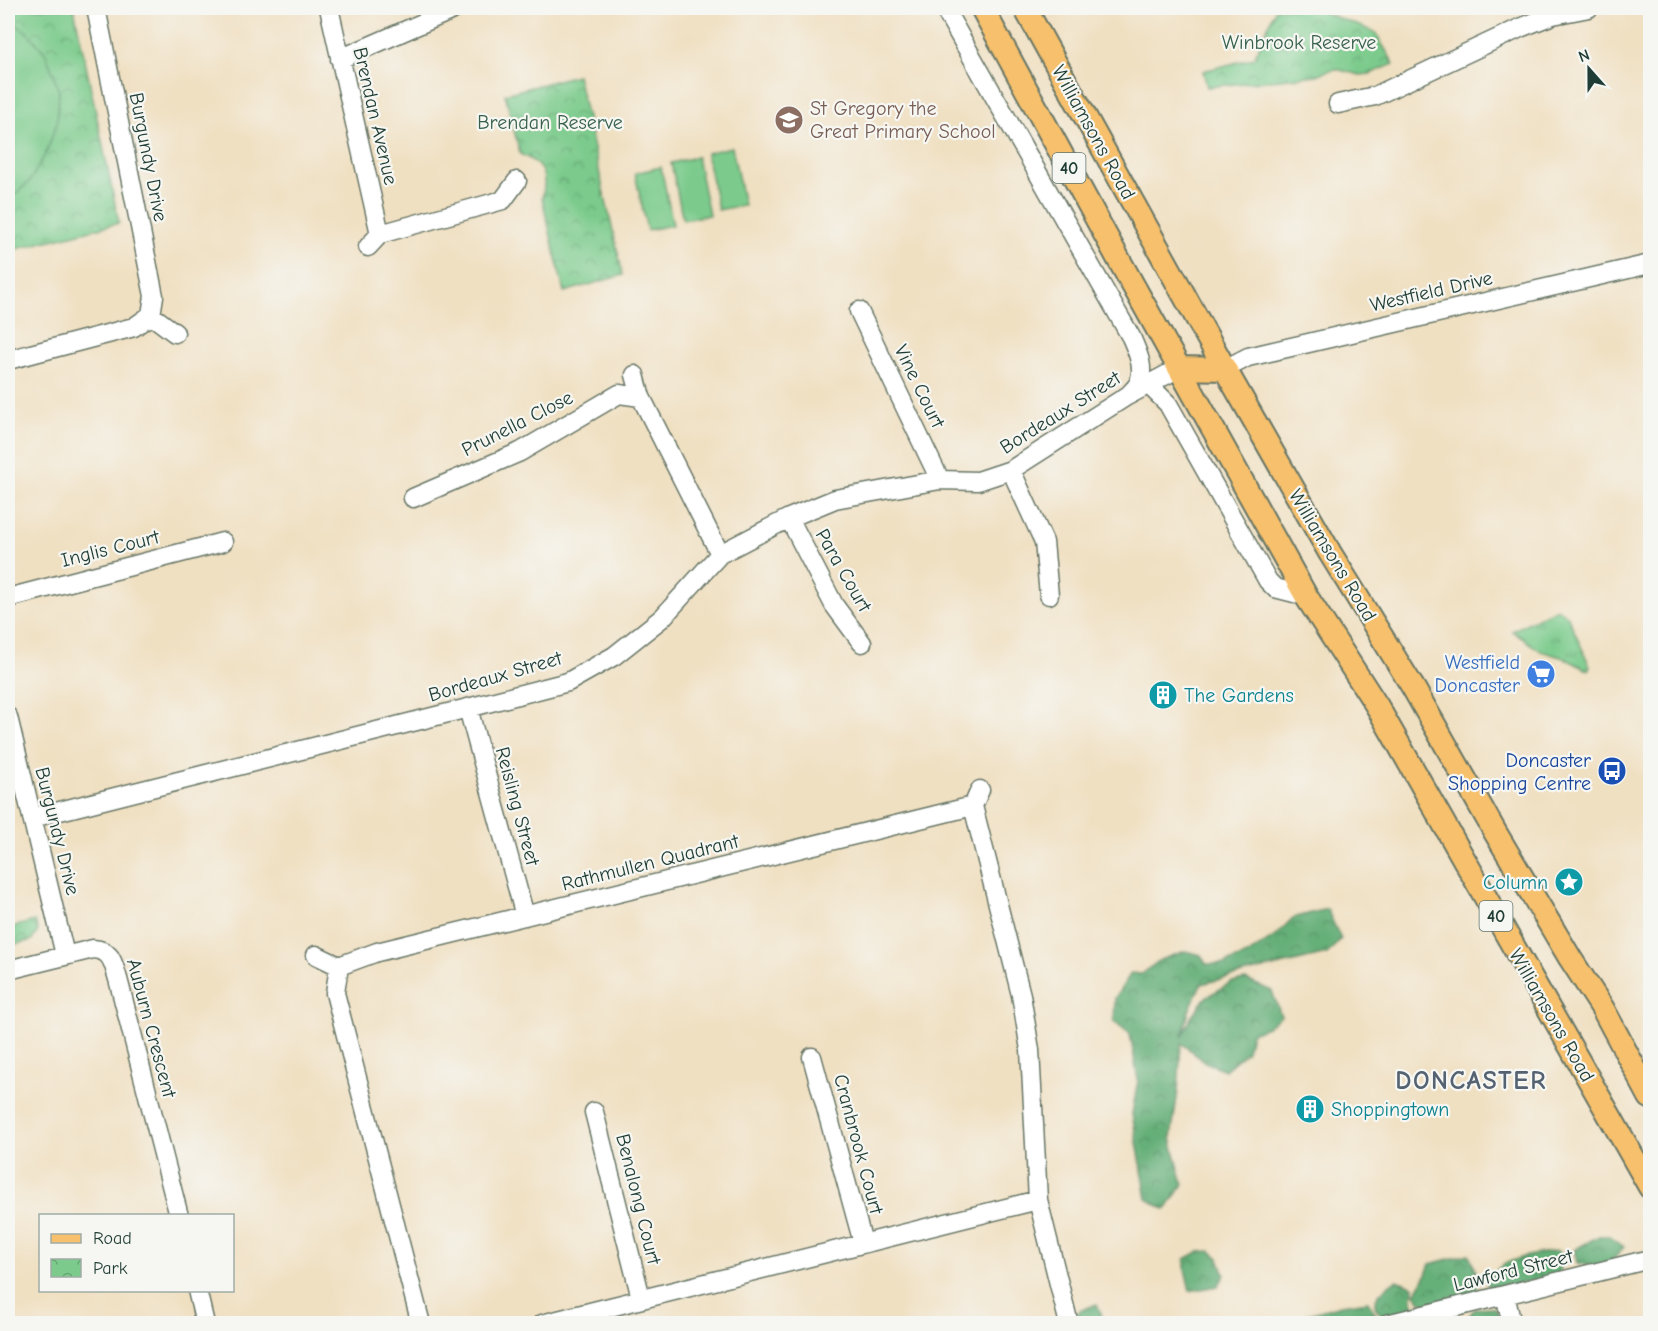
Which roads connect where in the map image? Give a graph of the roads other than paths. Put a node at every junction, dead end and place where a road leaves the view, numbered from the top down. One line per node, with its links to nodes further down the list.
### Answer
1 (96, 8): 13 (street, Burgundy Drive)
2 (329, 8): 8 (street, Brendan Avenue)
3 (458, 8): 8 (street)
4 (944, 8): 16 (street)
5 (982, 8): 14 (main road, Williamsons Road / 40)
6 (1025, 8): 19 (main road, Williamsons Road / 40)
7 (1588, 8): 9 (street)
8 (340, 59): 10 (street, Brendan Avenue)
9 (1338, 104)
10 (517, 181)
11 (1650, 264): 19 (street, Westfield Drive)
12 (859, 311): 25 (street, Vine Court)
13 (151, 315): 15 (street); 17 (street)
14 (1154, 325): 16 (street); 18 (main road, Williamsons Road / 40)
15 (175, 333)
16 (1131, 337): 22 (street)
17 (8, 360)
18 (1179, 368): 19 (main road); 21 (street, Bordeaux Street); 31 (main road, Williamsons Road / 40)
19 (1225, 369): 43 (main road, Williamsons Road / 40)
20 (634, 375): 23 (street)
21 (1148, 384): 22 (street, Bordeaux Street); 31 (street)
22 (1127, 396): 24 (street, Bordeaux Street)
23 (641, 397): 26 (street, Prunella Close); 29 (street)
24 (1011, 470): 25 (street, Bordeaux Street); 30 (street)
25 (940, 480): 27 (street, Bordeaux Street)
26 (413, 498)
27 (789, 518): 29 (street, Bordeaux Street); 33 (street, Para Court)
28 (223, 542): 32 (street, Inglis Court)
29 (720, 554): 34 (street, Bordeaux Street)
30 (1049, 595)
31 (1306, 596): 45 (main road, Williamsons Road / 40)
32 (8, 598)
33 (862, 643)
34 (468, 708): 36 (street, Bordeaux Street); 37 (street, Reisling Street)
35 (8, 717): 36 (street, Burgundy Drive)
36 (32, 818): 38 (street, Burgundy Drive)
37 (525, 916): 40 (street, Rathmullen Quadrant); 46 (street, Rathmullen Quadrant)
38 (65, 955): 41 (street, Auburn Crescent); 47 (street, Auburn Crescent)
39 (316, 955): 40 (street)
40 (339, 966): 54 (street)
41 (8, 970)
42 (812, 1057): 48 (street, Cranbrook Court)
43 (1650, 1097)
44 (594, 1113): 52 (street, Benalong Court)
45 (1650, 1187)
46 (1038, 1200): 48 (street); 56 (street, Rathmullen Quadrant)
47 (179, 1214)
48 (863, 1243): 52 (street)
49 (1650, 1259): 51 (street, Lawford Street)
50 (197, 1292): 53 (street)
51 (1504, 1295): 57 (street, Lawford Street); 58 (street)
52 (642, 1298): 55 (street)
53 (205, 1323)
54 (421, 1323)
55 (542, 1323)
56 (1069, 1323)
57 (1387, 1323)
58 (1512, 1323)

